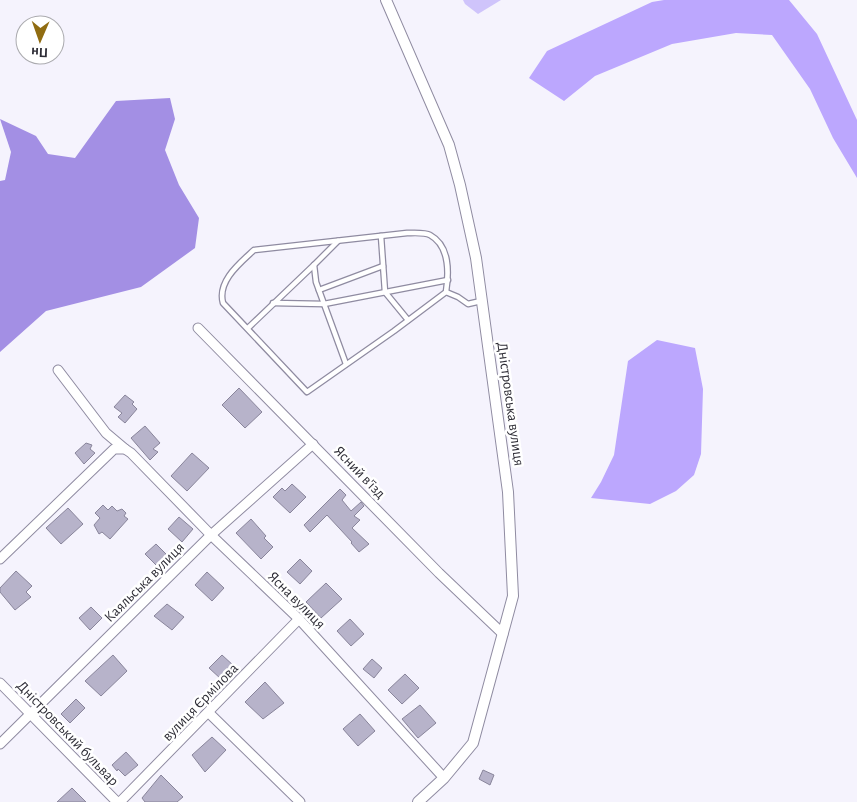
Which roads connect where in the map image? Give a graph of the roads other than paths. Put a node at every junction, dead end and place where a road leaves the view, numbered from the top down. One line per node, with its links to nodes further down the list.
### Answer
1 (386, 0): 10 (street, Дністровська вулиця)
2 (381, 236): 3 (lane); 5 (lane); 6 (lane)
3 (339, 240): 4 (lane); 15 (lane)
4 (314, 265): 7 (lane); 11 (lane)
5 (383, 266): 7 (lane); 8 (lane)
6 (448, 280): 8 (lane); 9 (lane)
7 (319, 290): 12 (lane)
8 (385, 292): 12 (lane); 13 (lane)
9 (446, 292): 10 (lane); 13 (lane)
10 (482, 301): 23 (street, Дністровська вулиця)
11 (273, 304): 12 (lane); 15 (lane)
12 (324, 304): 16 (lane)
13 (408, 320): 16 (lane)
14 (198, 328): 18 (street, Ясний в'їзд)
15 (248, 328): 16 (lane)
16 (346, 364)
17 (58, 370): 19 (street, Ясна вулиця)
18 (313, 444): 20 (street, Каяльська вулиця); 23 (street, Ясний в'їзд)
19 (125, 449): 20 (street, Ясна вулиця); 21 (street)
20 (211, 535): 22 (street, Ясна вулиця); 26 (street, Каяльська вулиця)
21 (0, 559)
22 (299, 619): 25 (street, вулиця Єрмілова); 28 (street, Ясна вулиця)
23 (503, 634): 28 (street, Дністровська вулиця)
24 (0, 683): 26 (street, Дністровський бульвар)
25 (209, 713): 29 (street, вулиця Єрмілова); 30 (street)
26 (30, 715): 27 (street, Каяльська вулиця); 29 (street, Дністровський бульвар)
27 (0, 744)
28 (444, 778): 31 (street, Дністровська вулиця)
29 (118, 802)
30 (300, 802)
31 (418, 802)

